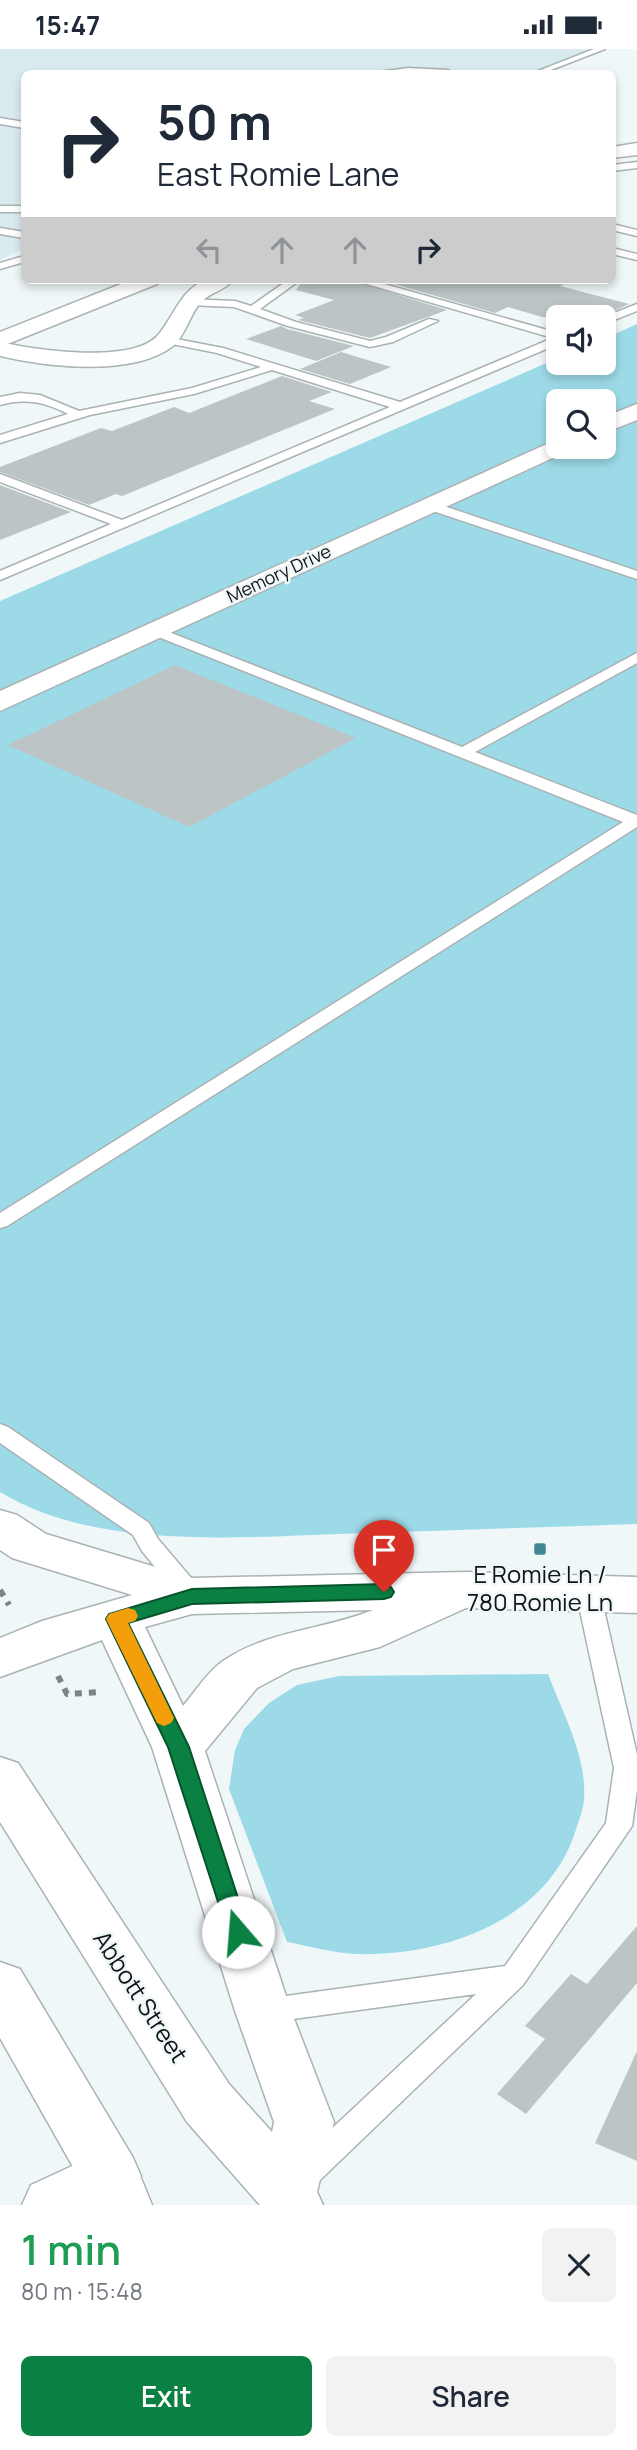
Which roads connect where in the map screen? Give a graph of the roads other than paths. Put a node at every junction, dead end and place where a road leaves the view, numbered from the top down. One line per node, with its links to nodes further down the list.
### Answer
1 (601, 49): 2 (lane)
2 (545, 70)
3 (0, 121): 4 (lane)
4 (21, 124)
5 (637, 137): 6 (main road)
6 (616, 140)
7 (637, 149): 8 (main road)
8 (616, 152)
9 (637, 165): 10 (lane)
10 (616, 168)
11 (0, 209): 12 (lane)
12 (21, 209)
13 (616, 228): 15 (lane)
14 (0, 231): 16 (lane)
15 (637, 233)
16 (21, 234)
17 (616, 252): 18 (lane)
18 (637, 257)
19 (21, 260): 20 (lane)
20 (0, 266)
21 (140, 284): 31 (main road)
22 (210, 284): 25 (main road)
23 (289, 284): 27 (lane)
24 (372, 284): 30 (lane)
25 (188, 302): 27 (lane); 32 (main road)
26 (637, 307): 28 (lane)
27 (252, 310): 29 (lane)
28 (616, 316)
29 (433, 321)
30 (546, 335)
31 (0, 339)
32 (166, 340): 34 (main road); 35 (lane)
33 (546, 343): 37 (lane)
34 (0, 349)
35 (271, 367): 37 (lane); 39 (lane)
36 (0, 401): 39 (lane)
37 (400, 406): 45 (lane)
38 (637, 411): 40 (main road)
39 (77, 415): 41 (lane)
40 (616, 421)
41 (0, 439)
42 (546, 452): 44 (main road, Memory Drive)
43 (0, 478): 45 (lane)
44 (429, 505): 46 (lane); 48 (main road, Memory Drive)
45 (122, 524): 47 (lane)
46 (637, 575)
47 (0, 576)
48 (156, 631): 50 (main road, Memory Drive); 51 (lane)
49 (637, 657): 51 (lane)
50 (0, 702)
51 (464, 752): 52 (lane)
52 (636, 821): 53 (lane)
53 (0, 1222)
54 (0, 1431): 59 (lane)
55 (0, 1527): 59 (main road)
56 (466, 1590): 57 (main road); 59 (main road); 62 (main road)
57 (588, 1592): 58 (main road); 64 (lane)
58 (637, 1595)
59 (192, 1596): 60 (main road)
60 (116, 1619): 61 (main road); 62 (main road)
61 (0, 1658)
62 (178, 1747): 66 (main road)
63 (0, 1778): 68 (main road, Abbott Street)
64 (513, 1977): 66 (lane); 68 (lane)
65 (0, 1986): 67 (main road)
66 (263, 2011): 68 (main road)
67 (116, 2191): 69 (main road)
68 (290, 2198)
69 (52, 2205)

